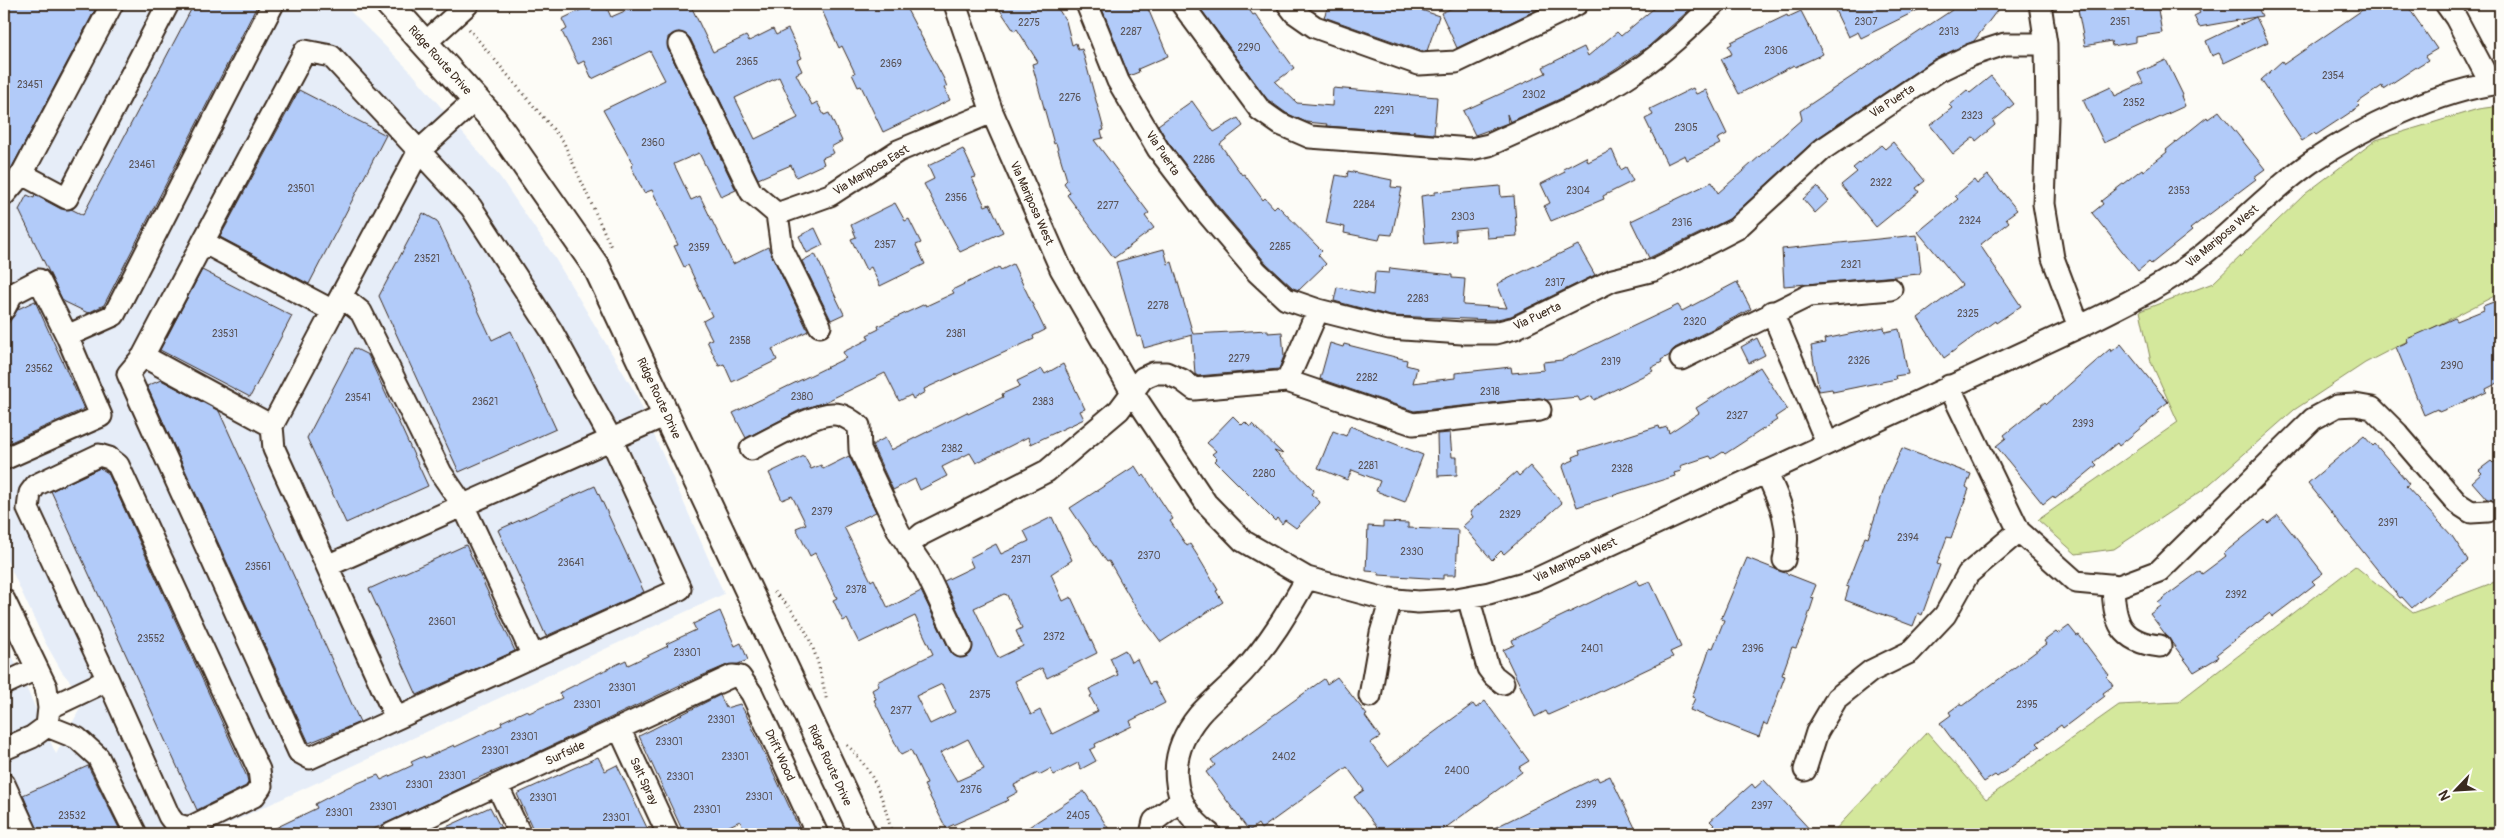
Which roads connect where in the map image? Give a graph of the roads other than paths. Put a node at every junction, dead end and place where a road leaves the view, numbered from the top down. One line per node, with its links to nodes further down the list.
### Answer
1 (112, 4): 21 (street)
2 (168, 4): 21 (street)
3 (273, 4): 32 (street)
4 (389, 4): 14 (main road, Ridge Route Drive)
5 (468, 4): 14 (street)
6 (955, 4): 19 (street, Via Mariposa West)
7 (1087, 4): 28 (street, Via Puerta)
8 (1182, 4): 11 (street)
9 (1288, 4): 10 (street)
10 (1577, 4)
11 (1714, 4)
12 (2040, 4): 16 (street)
13 (2446, 4): 17 (street, Via Mariposa West)
14 (425, 42): 18 (main road, Ridge Route Drive)
15 (679, 44): 23 (street)
16 (2046, 44): 28 (street, Via Puerta); 31 (street)
17 (2496, 83): 31 (street, Via Mariposa West)
18 (476, 99): 20 (street); 39 (main road, Ridge Route Drive)
19 (992, 112): 23 (street, Via Mariposa East); 37 (street, Via Mariposa West)
20 (419, 151): 24 (street); 26 (street); 41 (street)
21 (22, 174): 22 (street)
22 (4, 195)
23 (777, 214): 30 (street)
24 (203, 242): 26 (street); 33 (street)
25 (1891, 289): 29 (street)
26 (337, 304): 40 (street); 46 (street)
27 (4, 309): 32 (street)
28 (1318, 310): 35 (street)
29 (1772, 312): 34 (street); 42 (street)
30 (820, 326)
31 (2079, 326): 36 (street, Via Mariposa West)
32 (68, 336): 44 (street)
33 (143, 356): 40 (street); 67 (street)
34 (1680, 359)
35 (1287, 381): 37 (street); 38 (street)
36 (1949, 386): 42 (street, Via Mariposa West); 48 (street)
37 (1132, 392): 49 (street); 52 (street, Via Mariposa West)
38 (1540, 410)
39 (666, 415): 41 (street); 80 (main road, Ridge Route Drive)
40 (272, 426): 51 (street)
41 (611, 439): 46 (street); 59 (street)
42 (1826, 443): 45 (street, Via Mariposa West)
43 (751, 449): 49 (street)
44 (4, 459)
45 (1766, 472): 50 (street); 54 (street, Via Mariposa West)
46 (463, 505): 51 (street); 59 (street)
47 (2488, 511): 53 (street)
48 (2019, 531): 53 (street); 70 (street)
49 (908, 546): 57 (street)
50 (1784, 560)
51 (327, 566): 67 (street)
52 (1307, 578): 55 (street, Via Mariposa West); 73 (street)
53 (2114, 585): 58 (street)
54 (1468, 597): 55 (street, Via Mariposa West); 63 (street)
55 (1391, 599): 65 (street)
56 (4, 600): 60 (street)
57 (961, 646)
58 (2160, 646)
59 (533, 656): 67 (street)
60 (36, 668): 64 (street); 66 (street)
61 (740, 677): 68 (street, Surfside); 79 (street, Drift Wood)
62 (108, 680): 62 (street); 66 (street)
63 (1503, 683)
64 (4, 684)
65 (1370, 696)
66 (48, 717): 69 (street); 75 (street)
67 (396, 718)
68 (619, 728): 72 (street, Surfside); 78 (street, Salt Spray)
69 (4, 749)
70 (1805, 770)
71 (4, 784): 74 (street)
72 (497, 785): 76 (street, Surfside); 77 (street)
73 (1181, 800): 81 (street); 82 (street)
74 (28, 834)
75 (136, 834)
76 (392, 834)
77 (520, 834)
78 (668, 834)
79 (817, 834)
80 (863, 834)
81 (1151, 834)
82 (1210, 834)

